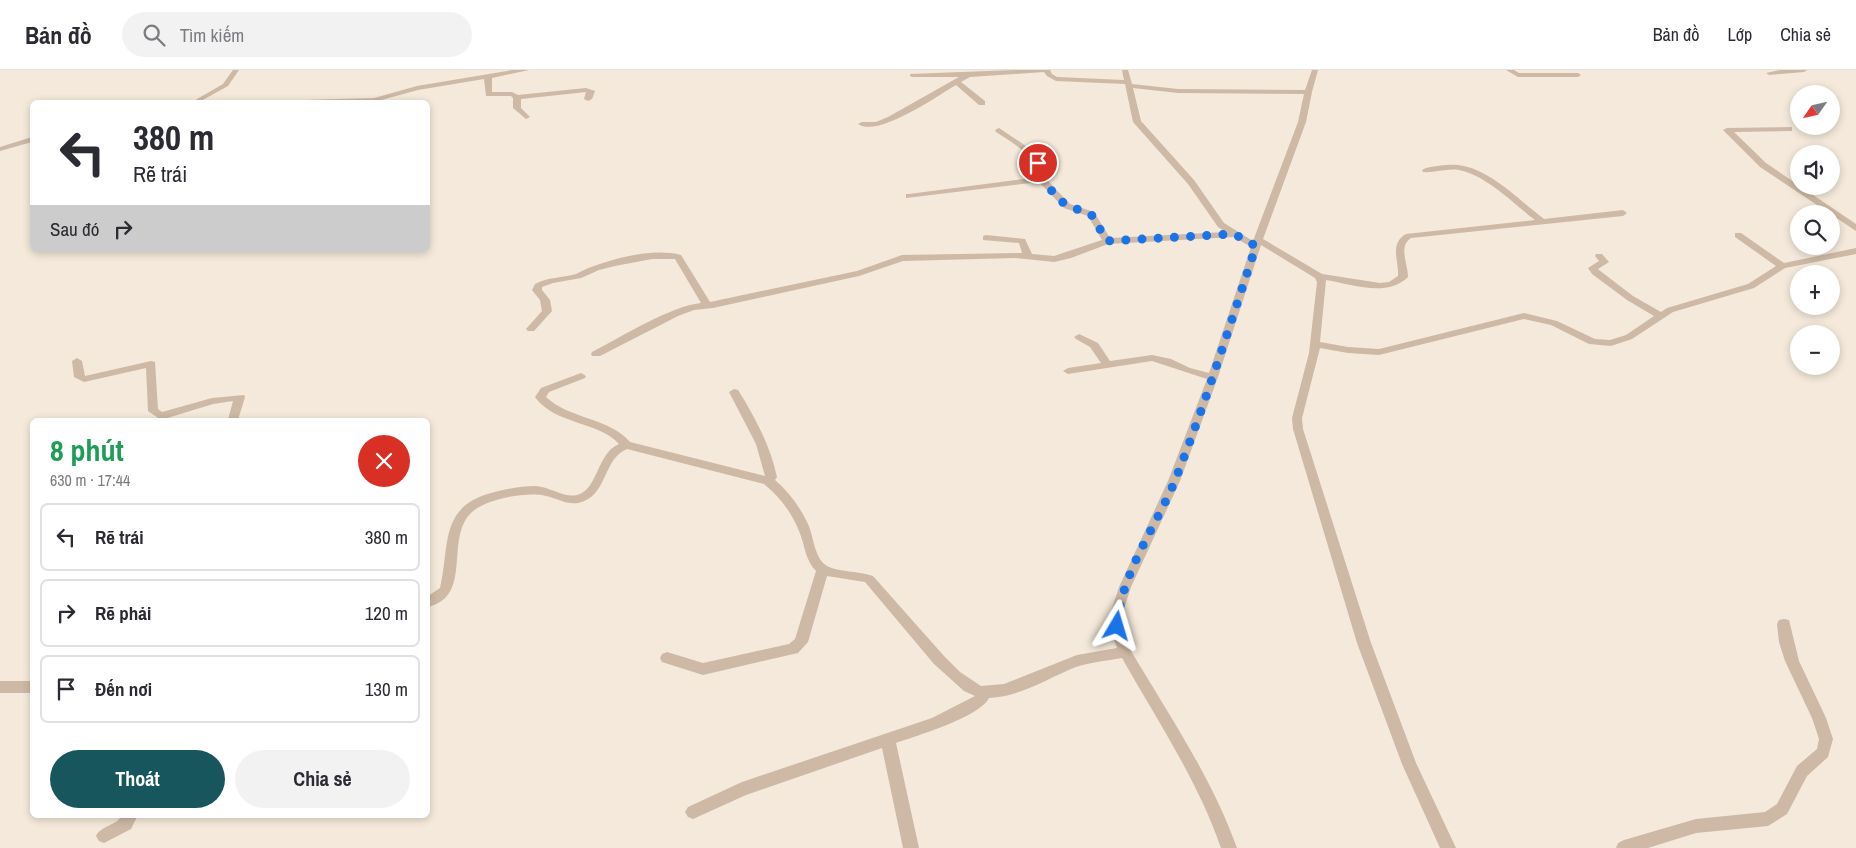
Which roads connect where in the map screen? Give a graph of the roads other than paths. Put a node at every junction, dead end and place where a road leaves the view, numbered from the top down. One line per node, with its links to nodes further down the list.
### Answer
1 (236, 70): 18 (street)
2 (526, 70): 10 (street)
3 (1047, 70): 11 (street); 14 (street)
4 (1125, 70): 14 (street)
5 (1315, 70): 15 (street)
6 (1509, 70): 12 (street)
7 (1804, 70): 9 (street)
8 (912, 72): 11 (street)
9 (1769, 73)
10 (491, 74): 16 (street); 19 (street)
11 (968, 75): 13 (street)
12 (1578, 75)
13 (958, 83): 20 (street); 22 (street)
14 (1128, 84): 15 (street); 33 (street)
15 (1308, 92): 37 (street)
16 (517, 97): 17 (street); 21 (street)
17 (588, 99)
18 (199, 100)
19 (374, 100)
20 (982, 103)
21 (526, 117)
22 (862, 124)
23 (1789, 129): 32 (street)
24 (999, 130): 28 (street)
25 (30, 141): 26 (street)
26 (0, 149)
27 (1426, 170): 31 (street)
28 (1042, 179): 29 (street); 36 (street)
29 (909, 196)
30 (1623, 213): 31 (street)
31 (1543, 222): 42 (street)
32 (1856, 228)
33 (1234, 234): 36 (street); 37 (street)
34 (1738, 235): 41 (street)
35 (986, 238): 39 (street)
36 (1107, 241): 39 (street)
37 (1257, 243): 42 (street); 53 (street)
38 (1856, 251): 41 (street)
39 (1028, 256): 43 (street)
40 (1599, 256): 44 (street)
41 (1782, 266): 44 (street)
42 (1318, 276): 47 (street)
43 (708, 306): 45 (street); 48 (street)
44 (1661, 316): 47 (street)
45 (531, 328)
46 (1079, 337): 50 (street)
47 (1316, 344): 72 (street)
48 (596, 354)
49 (77, 361): 55 (street)
50 (1107, 364): 51 (street); 53 (street)
51 (1068, 371)
52 (581, 376): 56 (street)
53 (1213, 377): 61 (street)
54 (734, 392): 57 (street)
55 (234, 418)
56 (626, 445): 57 (street); 59 (street)
57 (768, 481): 58 (street)
58 (822, 569): 62 (street); 65 (street)
59 (430, 601)
60 (1784, 624): 73 (street)
61 (1125, 652): 65 (street); 71 (street)
62 (667, 658)
63 (30, 687): 64 (street)
64 (0, 688)
65 (983, 692): 66 (street)
66 (888, 740): 67 (street); 70 (street)
67 (693, 812)
68 (129, 818): 69 (street)
69 (104, 836)
70 (911, 848)
71 (1229, 848)
72 (1448, 848)
73 (1624, 848)

